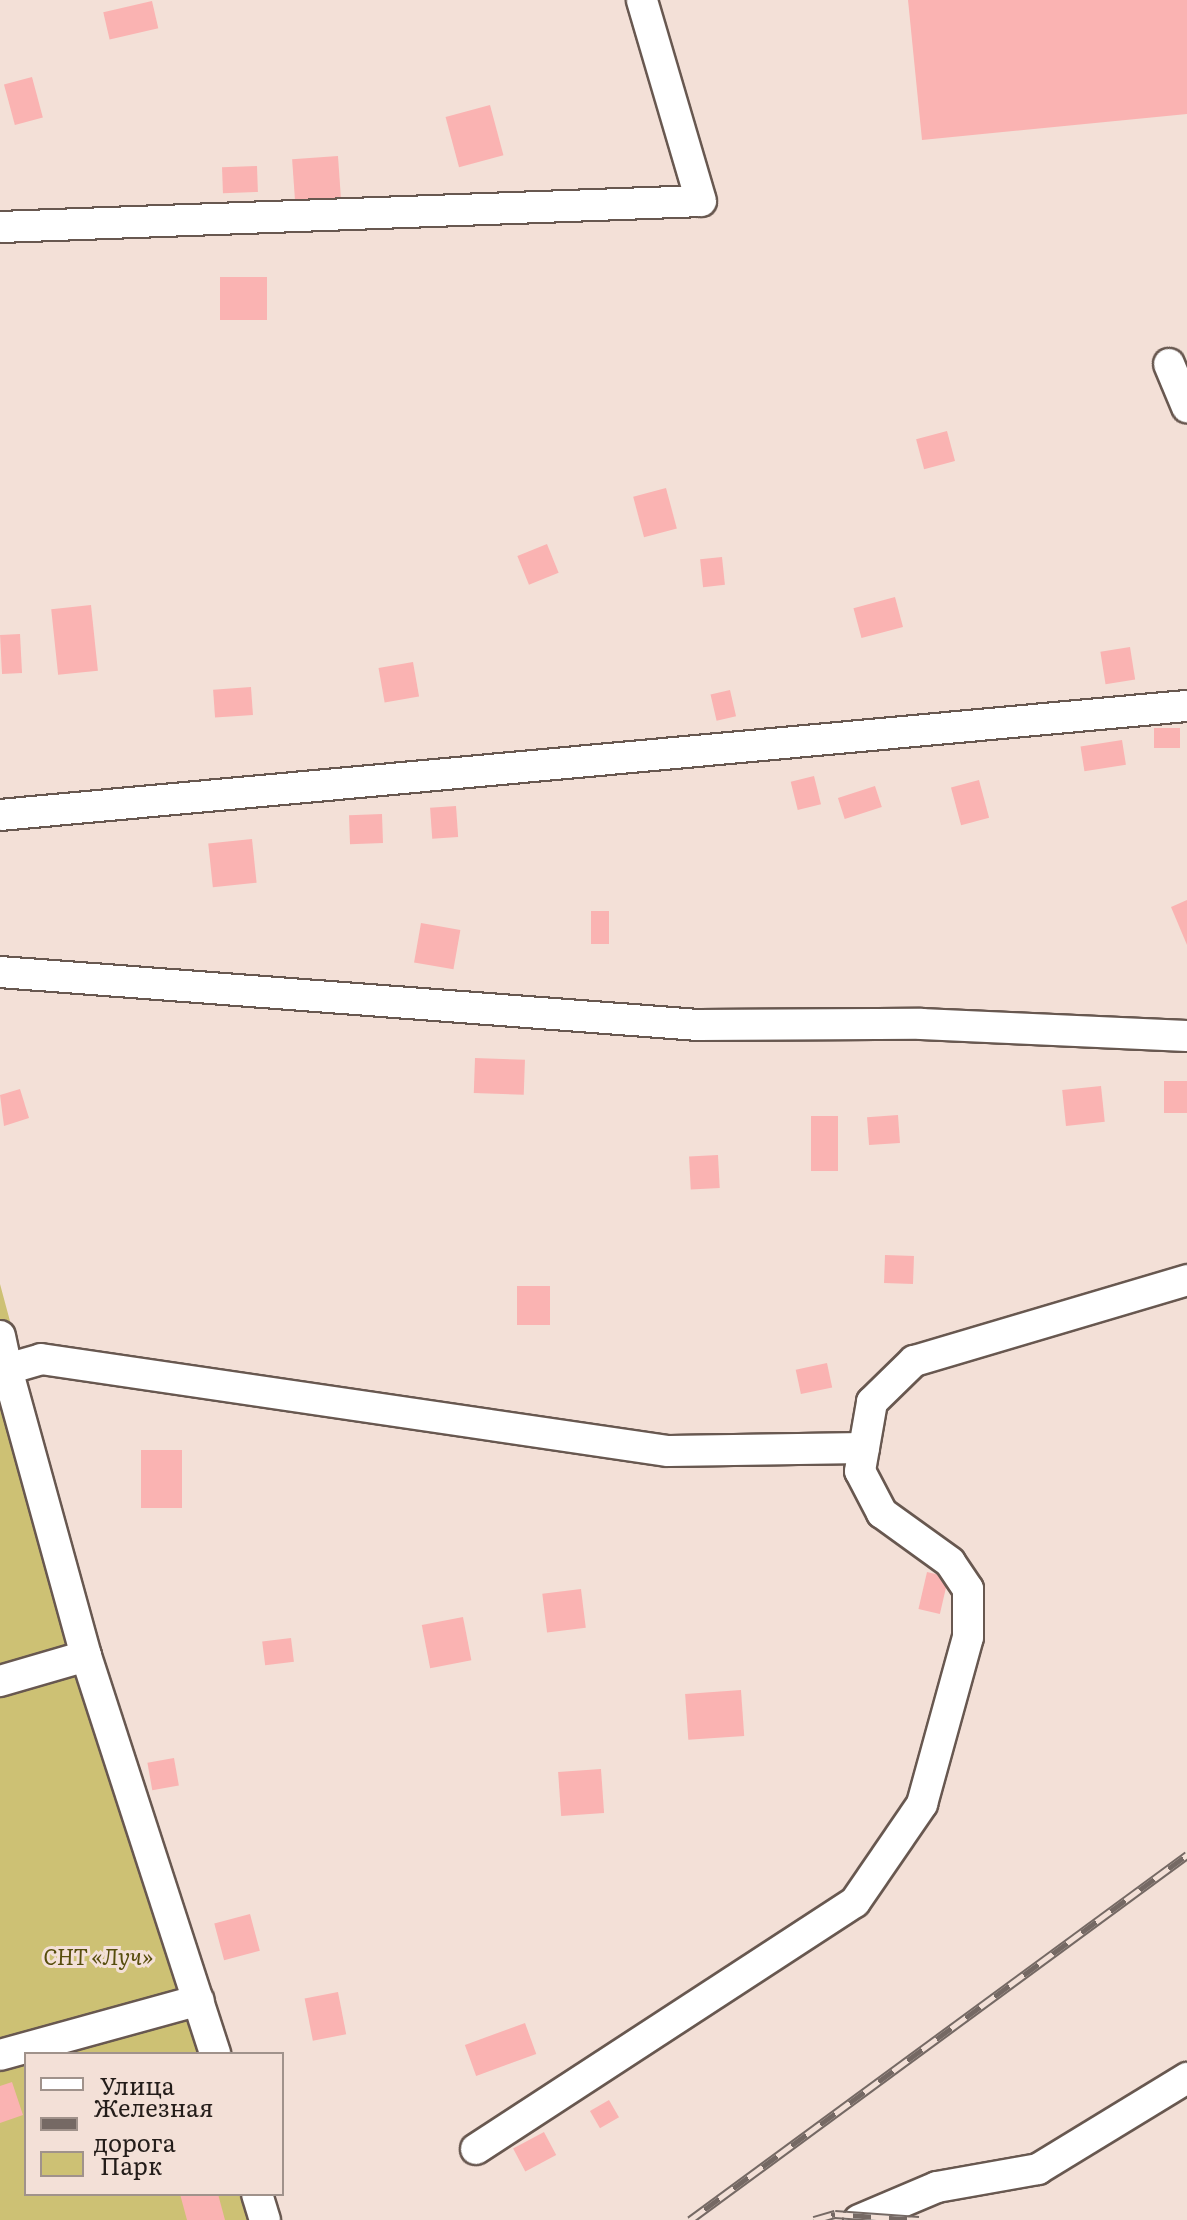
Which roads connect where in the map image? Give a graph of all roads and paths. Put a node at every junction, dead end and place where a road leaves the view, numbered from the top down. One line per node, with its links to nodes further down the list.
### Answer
1 (642, 0): 2 (street)
2 (0, 227)
3 (1169, 364): 4 (street)
4 (1187, 407)
5 (1187, 706): 6 (street)
6 (0, 815)
7 (0, 972): 8 (street)
8 (1187, 1036)
9 (1187, 1280): 12 (street)
10 (0, 1336): 11 (street)
11 (4, 1370): 12 (street); 13 (street)
12 (864, 1448): 19 (street)
13 (86, 1656): 14 (street); 15 (street)
14 (0, 1681)
15 (199, 2000): 16 (street); 17 (street)
16 (214, 2052)
17 (0, 2055)
18 (1187, 2078): 22 (street)
19 (476, 2149)
20 (258, 2196): 21 (street)
21 (265, 2220)
22 (859, 2220)

